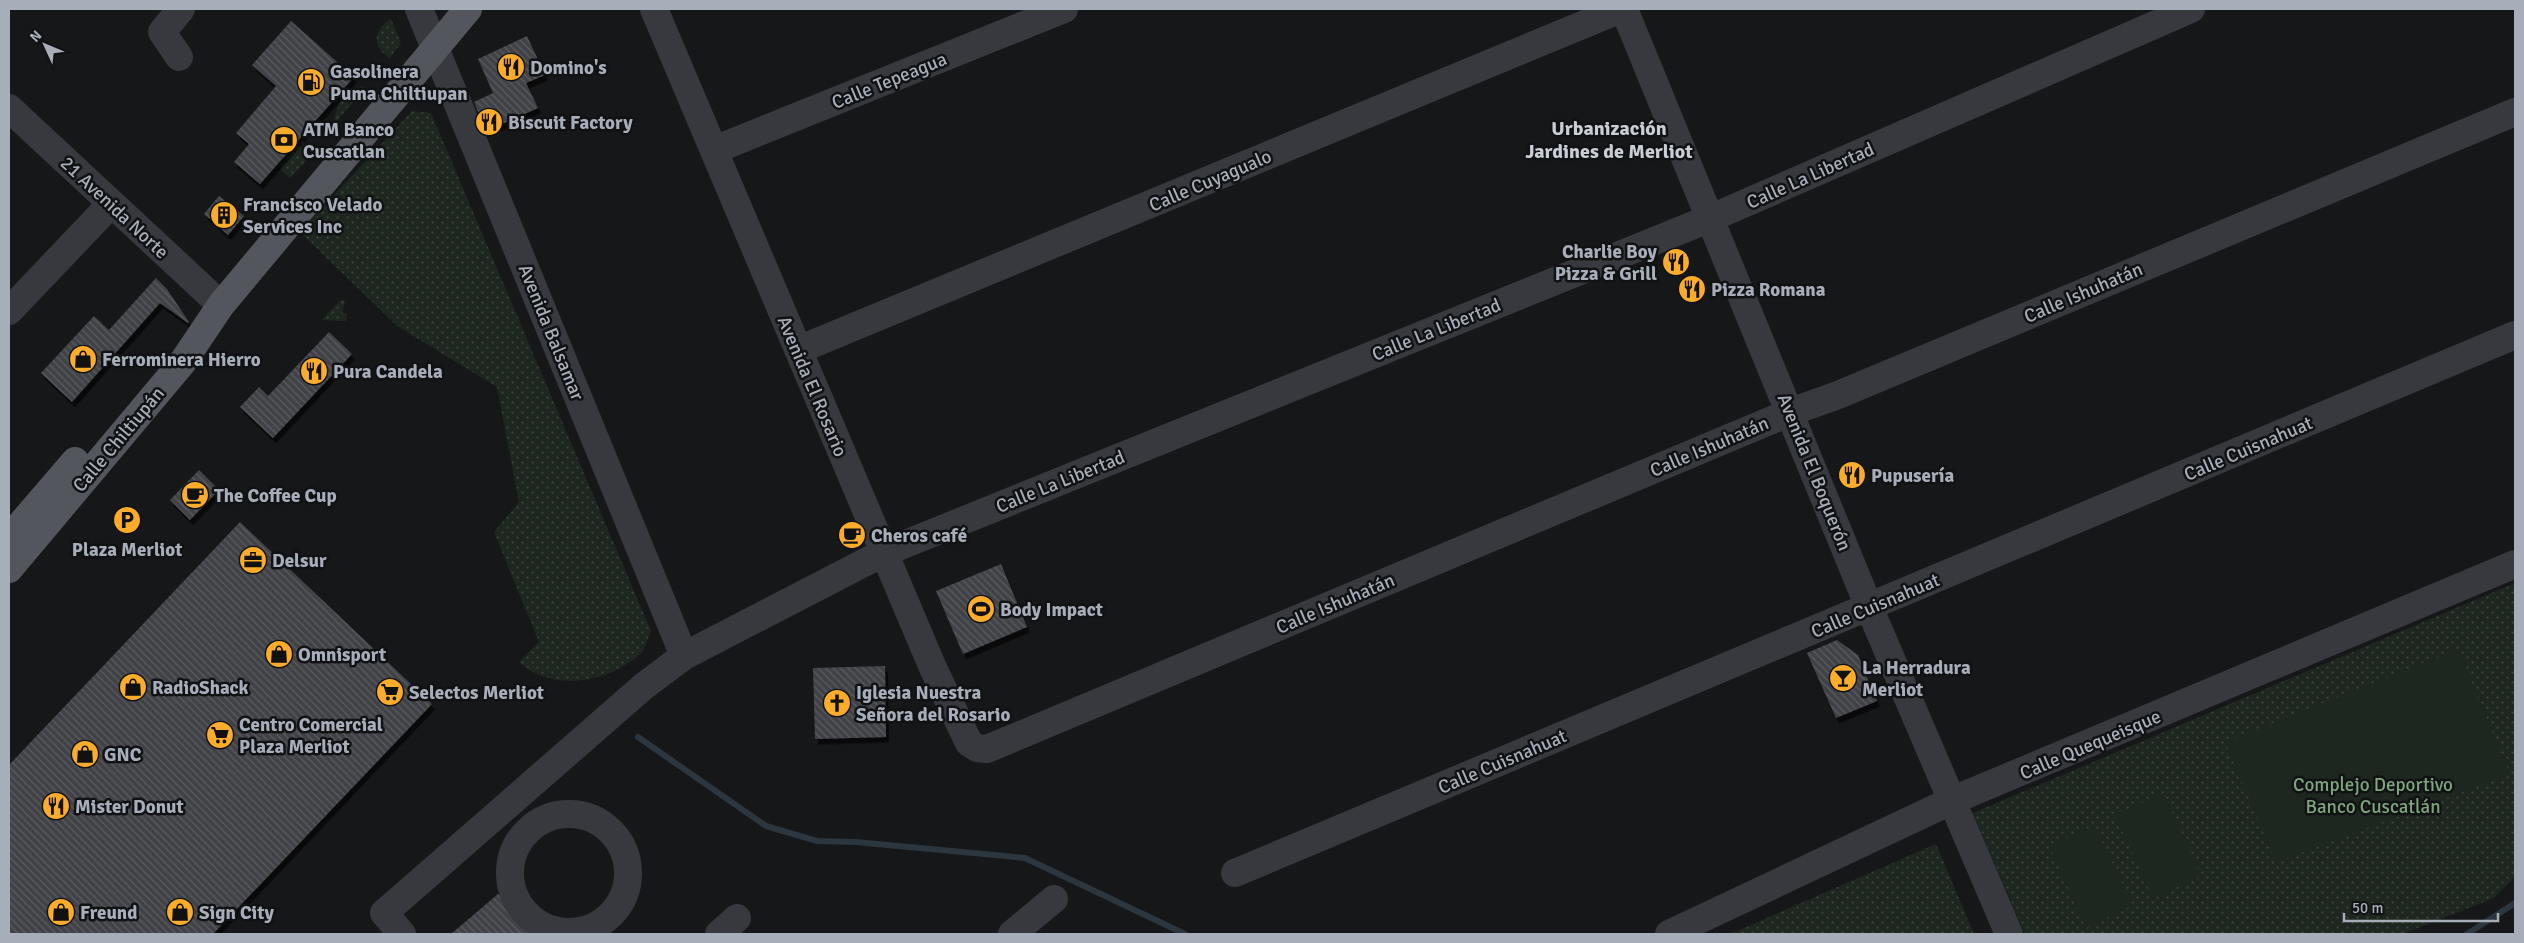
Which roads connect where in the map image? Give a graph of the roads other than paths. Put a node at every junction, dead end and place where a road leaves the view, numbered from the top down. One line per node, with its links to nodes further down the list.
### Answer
1 (181, 9): 9 (street)
2 (420, 9): 8 (street, Avenida Balsamar)
3 (468, 9): 8 (main road, Calle Chiltiupán)
4 (654, 9): 12 (street, Avenida El Rosario)
5 (1064, 9): 12 (street, Calle Tepeagua)
6 (1622, 9): 14 (street, Avenida El Boquerón); 18 (street, Calle Cuyagualo)
7 (2191, 9): 14 (street, Calle La Libertad)
8 (437, 46): 15 (main road, Calle Chiltiupán); 25 (street, Avenida Balsamar)
9 (178, 57)
10 (2515, 112): 19 (street, Calle Ishuhatán)
11 (12, 116): 13 (street, 21 Avenida Norte)
12 (714, 150): 18 (street, Avenida El Rosario)
13 (111, 204): 15 (street, 21 Avenida Norte); 16 (street)
14 (1711, 218): 19 (street, Avenida El Boquerón); 21 (street, Calle La Libertad)
15 (222, 306): 20 (main road, Calle Chiltiupán); 23 (main road, Calle Chiltiupán)
16 (9, 311)
17 (2515, 335): 24 (street, Calle Cuisnahuat)
18 (798, 350): 21 (street, Avenida El Rosario)
19 (1791, 412): 24 (street, Avenida El Boquerón); 26 (street, Calle Ishuhatán)
20 (9, 538)
21 (884, 553): 25 (street, Calle La Libertad); 26 (street, Avenida El Rosario)
22 (2515, 564): 27 (street, Calle Quequeisque)
23 (9, 569)
24 (1869, 607): 27 (street, Avenida El Boquerón); 30 (street, Calle Cuisnahuat)
25 (684, 656): 28 (street, Calle La Libertad)
26 (987, 749)
27 (1951, 801): 34 (street, Calle Quequeisque); 35 (street, Avenida El Boquerón)
28 (503, 810): 29 (street); 32 (street, Calle La Libertad)
29 (524, 834): 29 (street)
30 (1234, 873)
31 (1054, 899): 33 (street)
32 (402, 934)
33 (1012, 934)
34 (1669, 934)
35 (2009, 934)

